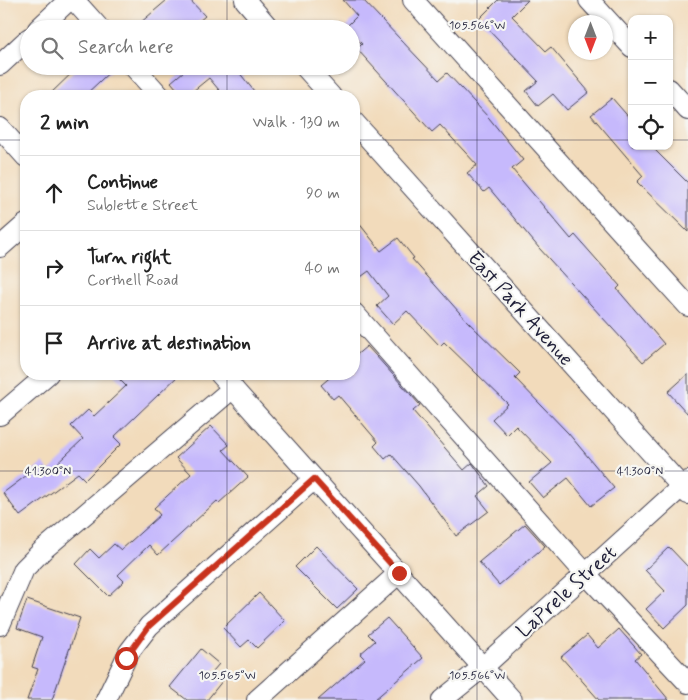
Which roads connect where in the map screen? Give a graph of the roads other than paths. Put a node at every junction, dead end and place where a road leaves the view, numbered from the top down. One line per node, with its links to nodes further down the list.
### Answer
1 (69, 0): 6 (street)
2 (74, 0): 7 (street)
3 (245, 0): 8 (street)
4 (413, 0): 23 (street)
5 (589, 0): 9 (street)
6 (48, 20)
7 (92, 20)
8 (262, 20)
9 (628, 43)
10 (20, 46): 11 (street)
11 (0, 65)
12 (141, 75): 14 (street)
13 (312, 75): 15 (street)
14 (155, 90)
15 (326, 90)
16 (673, 93): 17 (street)
17 (688, 110)
18 (0, 128): 20 (street)
19 (360, 129): 29 (street, East Park Avenue)
20 (20, 151)
21 (20, 229): 22 (street)
22 (0, 247)
23 (688, 306)
24 (360, 320): 31 (street)
25 (41, 380): 27 (street)
26 (226, 381): 28 (street); 32 (street)
27 (0, 415)
28 (314, 479): 30 (street); 35 (street)
29 (686, 487): 31 (street, LaPrele Street)
30 (399, 573): 33 (street); 36 (street)
31 (585, 573): 33 (street, LaPrele Street); 34 (street)
32 (0, 625)
33 (483, 667): 37 (street, LaPrele Street); 38 (street)
34 (688, 683)
35 (106, 700)
36 (257, 700)
37 (442, 700)
38 (512, 700)

